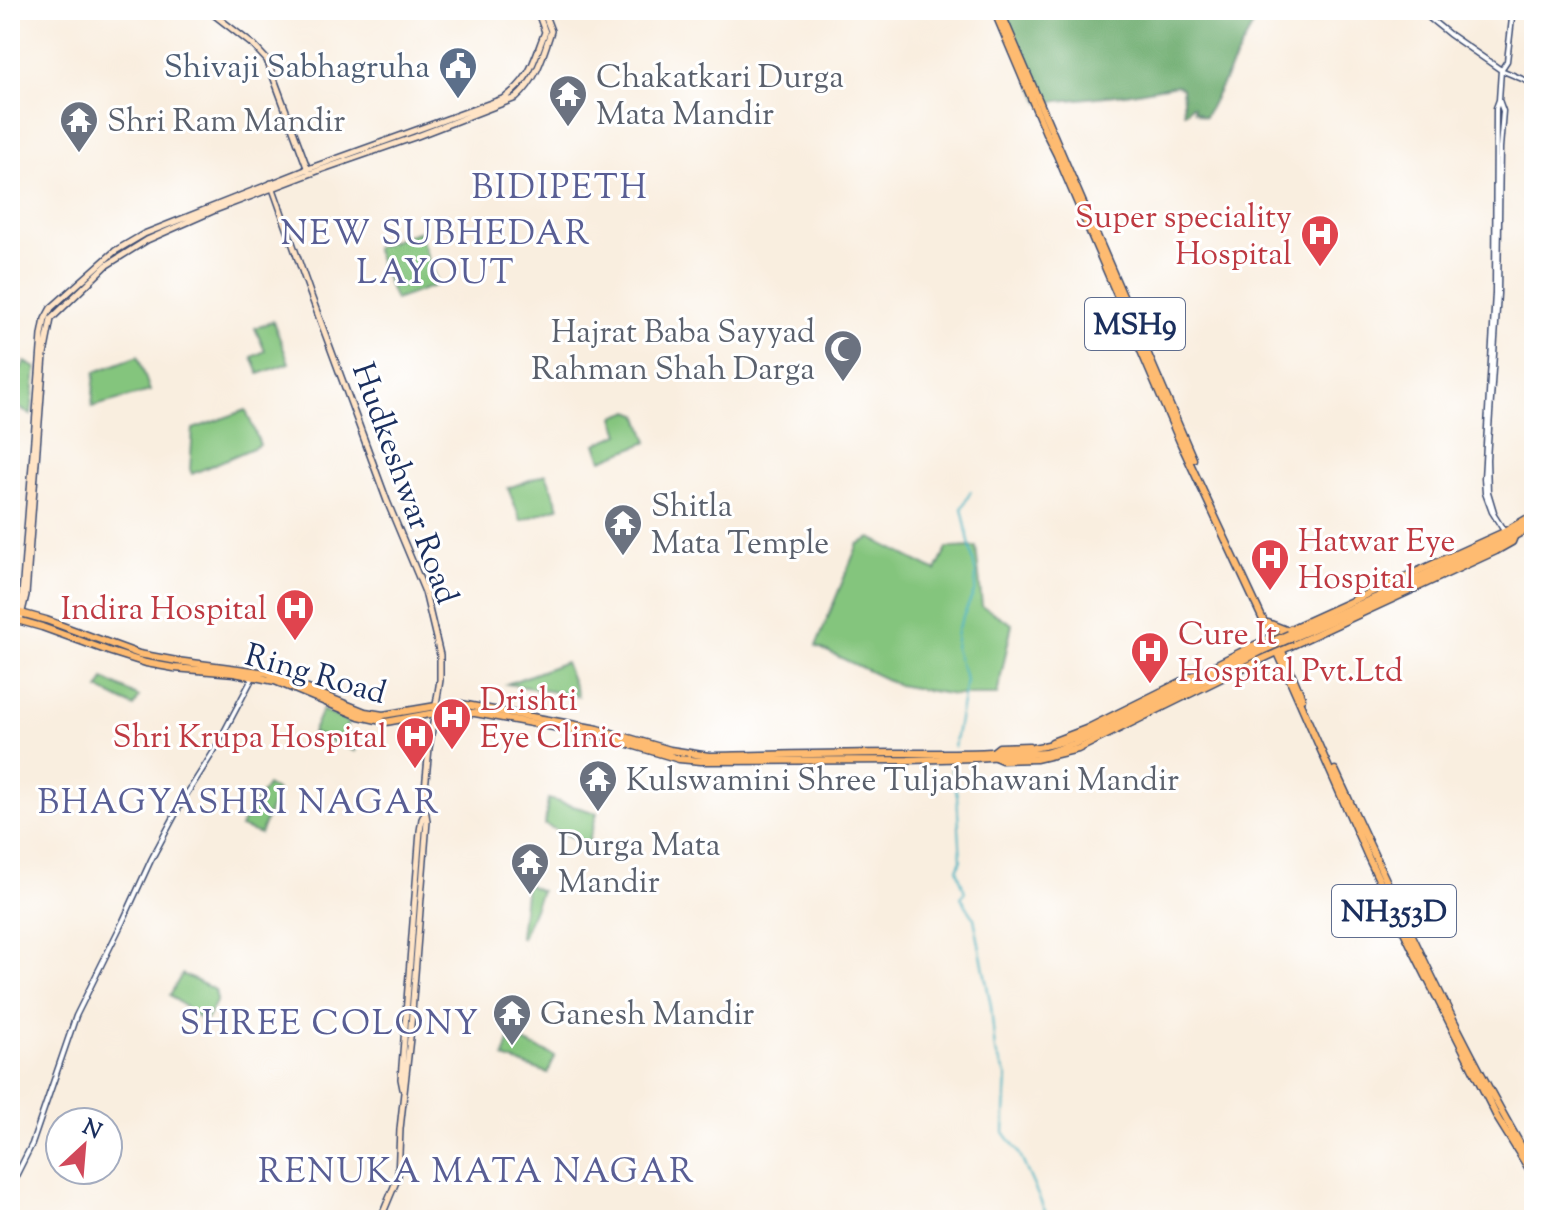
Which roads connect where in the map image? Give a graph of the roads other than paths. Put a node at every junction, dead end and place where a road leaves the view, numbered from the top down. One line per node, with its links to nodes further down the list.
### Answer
1 (208, 10): 9 (main road)
2 (537, 10): 9 (main road)
3 (543, 10): 9 (main road)
4 (997, 10): 15 (main road, MSH9)
5 (1423, 10): 7 (street)
6 (1513, 10): 7 (street)
7 (1501, 70): 8 (street); 12 (street)
8 (1534, 84)
9 (309, 172): 10 (main road)
10 (272, 186): 14 (main road); 21 (main road, Hudkeshwar Road)
11 (1533, 521): 12 (main road); 13 (main road); 16 (main road)
12 (1504, 532): 16 (main road)
13 (1514, 537): 16 (main road); 19 (main road)
14 (15, 615): 20 (main road, Ring Road)
15 (1267, 624): 16 (main road); 17 (main road); 18 (main road)
16 (1289, 634): 17 (main road); 18 (main road, bridge)
17 (1273, 636): 18 (main road); 19 (main road, NH353D)
18 (1261, 647): 22 (main road)
19 (1279, 651): 22 (main road); 23 (main road, NH353D)
20 (259, 676): 21 (main road, Ring Road); 26 (street)
21 (435, 709): 22 (main road, Ring Road); 27 (main road, Hudkeshwar Road)
22 (994, 754)
23 (1474, 1067): 24 (main road, NH353D); 25 (main road, NH353D)
24 (1534, 1168)
25 (1534, 1177)
26 (10, 1188)
27 (380, 1220)

